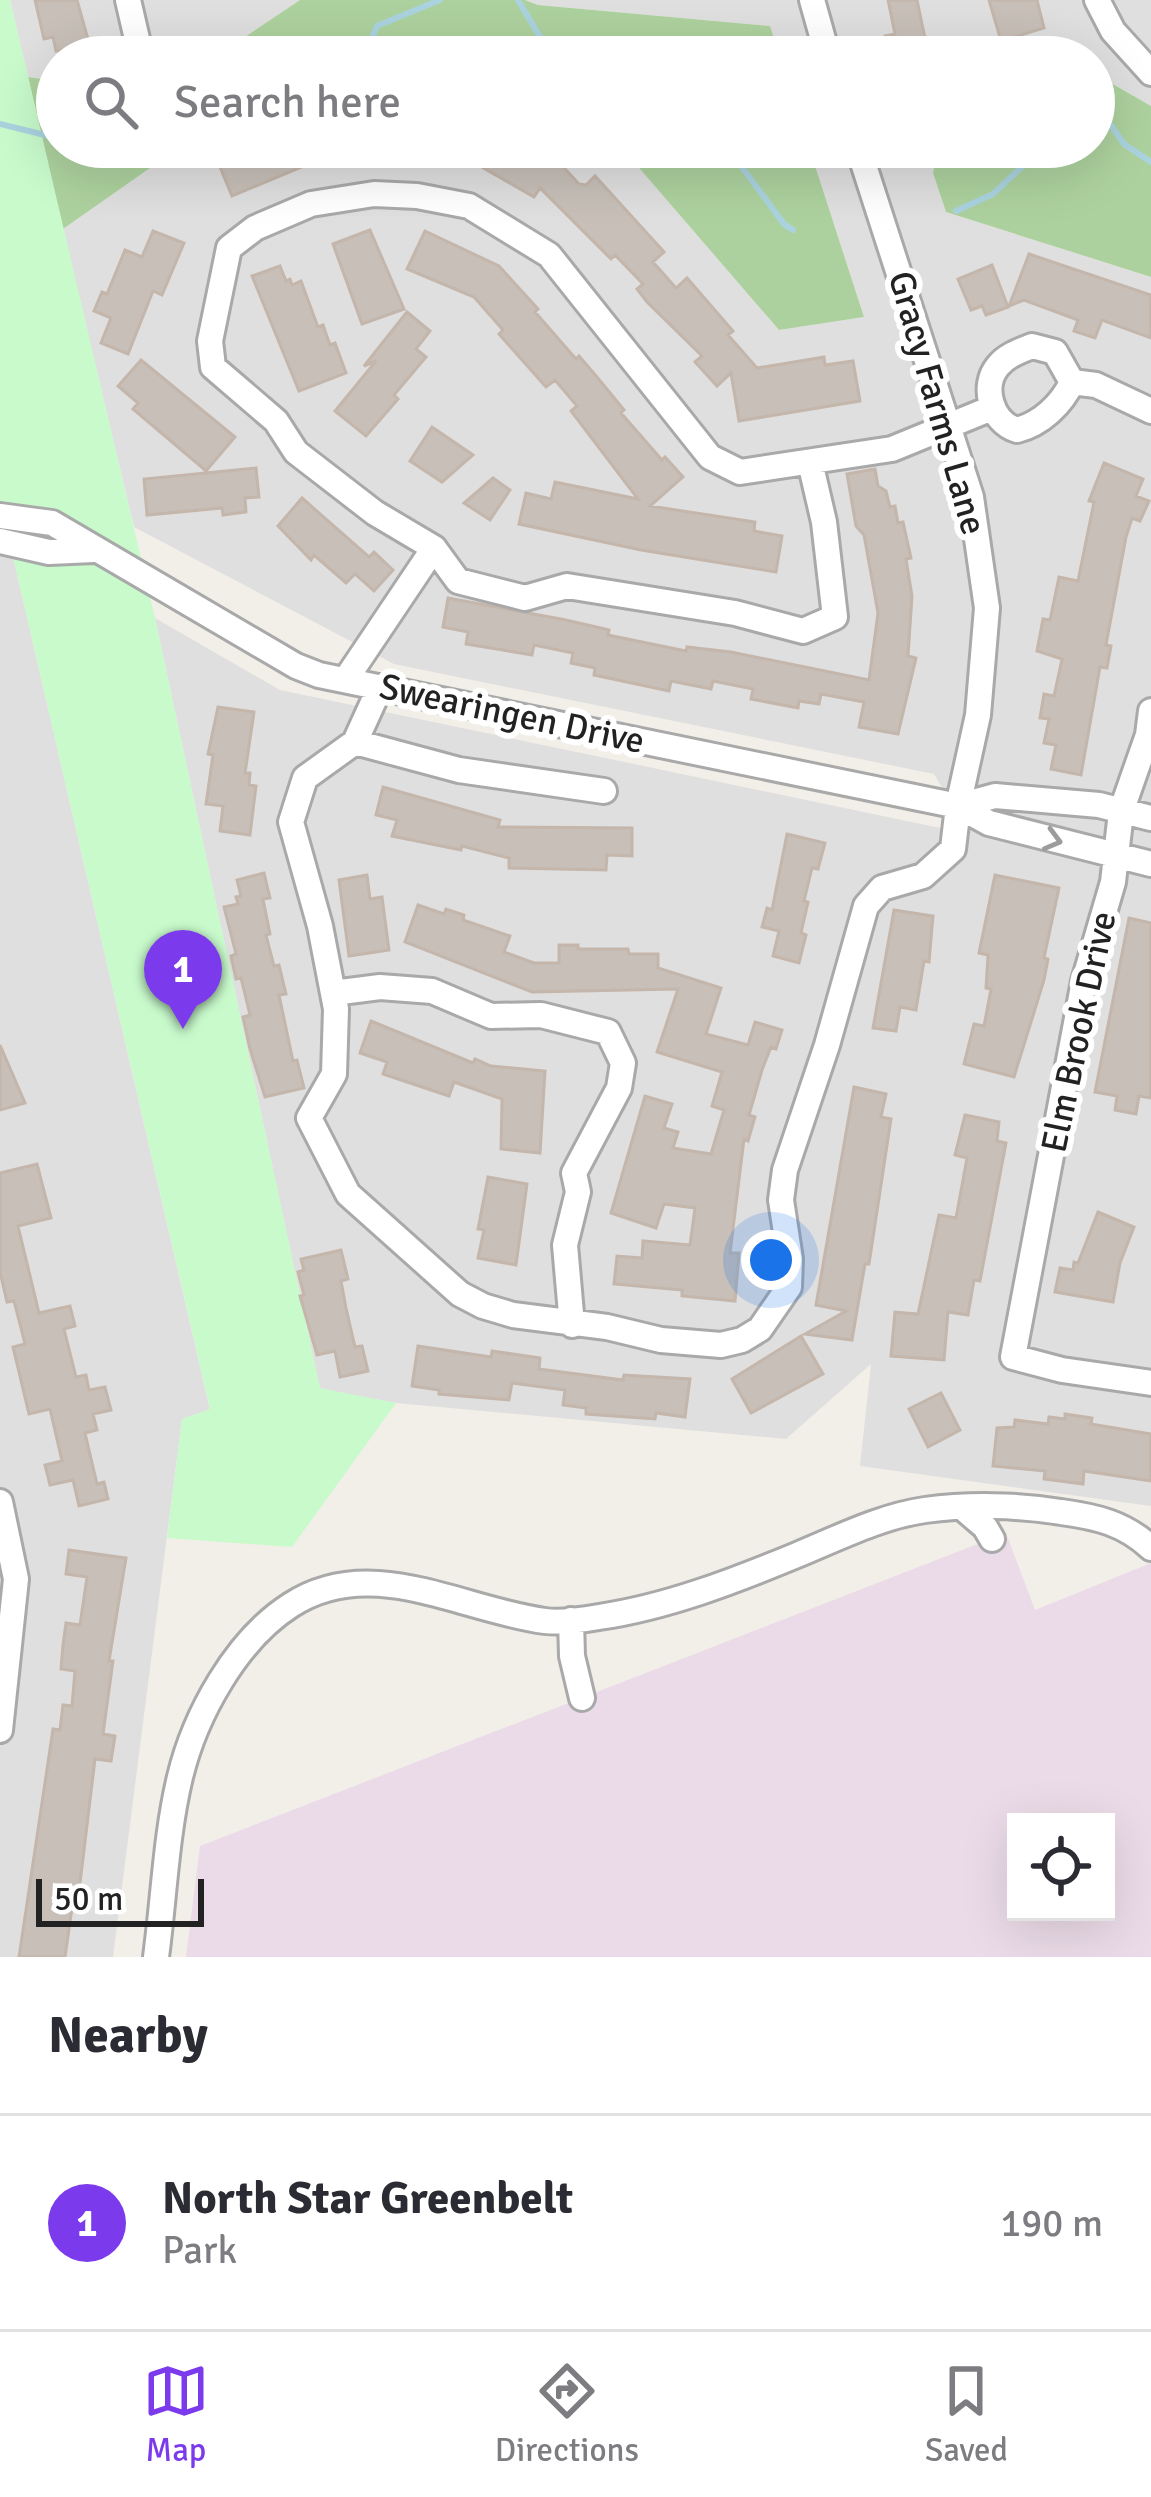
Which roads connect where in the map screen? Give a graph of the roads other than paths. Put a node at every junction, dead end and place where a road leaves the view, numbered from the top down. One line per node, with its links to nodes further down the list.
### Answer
1 (128, 0): 4 (street)
2 (812, 0): 5 (street)
3 (1097, 0): 6 (street)
4 (136, 36)
5 (822, 36)
6 (1151, 73)
7 (865, 168): 11 (street, Gracy Farms Lane)
8 (1072, 382): 9 (street); 9 (street); 10 (street)
9 (992, 408): 11 (street)
10 (1151, 411)
11 (950, 423): 12 (street); 22 (street, Gracy Farms Lane)
12 (810, 462): 15 (street); 15 (street)
13 (0, 516): 16 (street, Swearingen Drive)
14 (0, 541): 16 (street, Swearingen Drive)
15 (434, 548): 17 (street)
16 (94, 550): 17 (street, Swearingen Drive)
17 (346, 680): 18 (street, Swearingen Drive)
18 (380, 687): 20 (street); 22 (street, Swearingen Drive)
19 (1151, 711): 23 (street, Elm Brook Drive)
20 (355, 742): 21 (street); 27 (street)
21 (604, 791)
22 (958, 806): 23 (street, Swearingen Drive); 25 (street, Swearingen Drive, one-way to 25); 28 (street, Gracy Farms Lane)
23 (1121, 812): 24 (street, Swearingen Drive); 25 (street, Elm Brook Drive)
24 (1151, 818)
25 (1116, 857): 26 (street, Swearingen Drive); 29 (street, Elm Brook Drive)
26 (1151, 864)
27 (333, 993): 28 (street); 28 (street)
28 (572, 1325)
29 (1151, 1383)
30 (0, 1502): 35 (street)
31 (964, 1509): 32 (street); 33 (street); 34 (street)
32 (992, 1539)
33 (1151, 1548)
34 (571, 1620): 36 (street); 38 (street)
35 (4, 1669): 37 (street)
36 (582, 1698)
37 (0, 1730)
38 (156, 1957)

